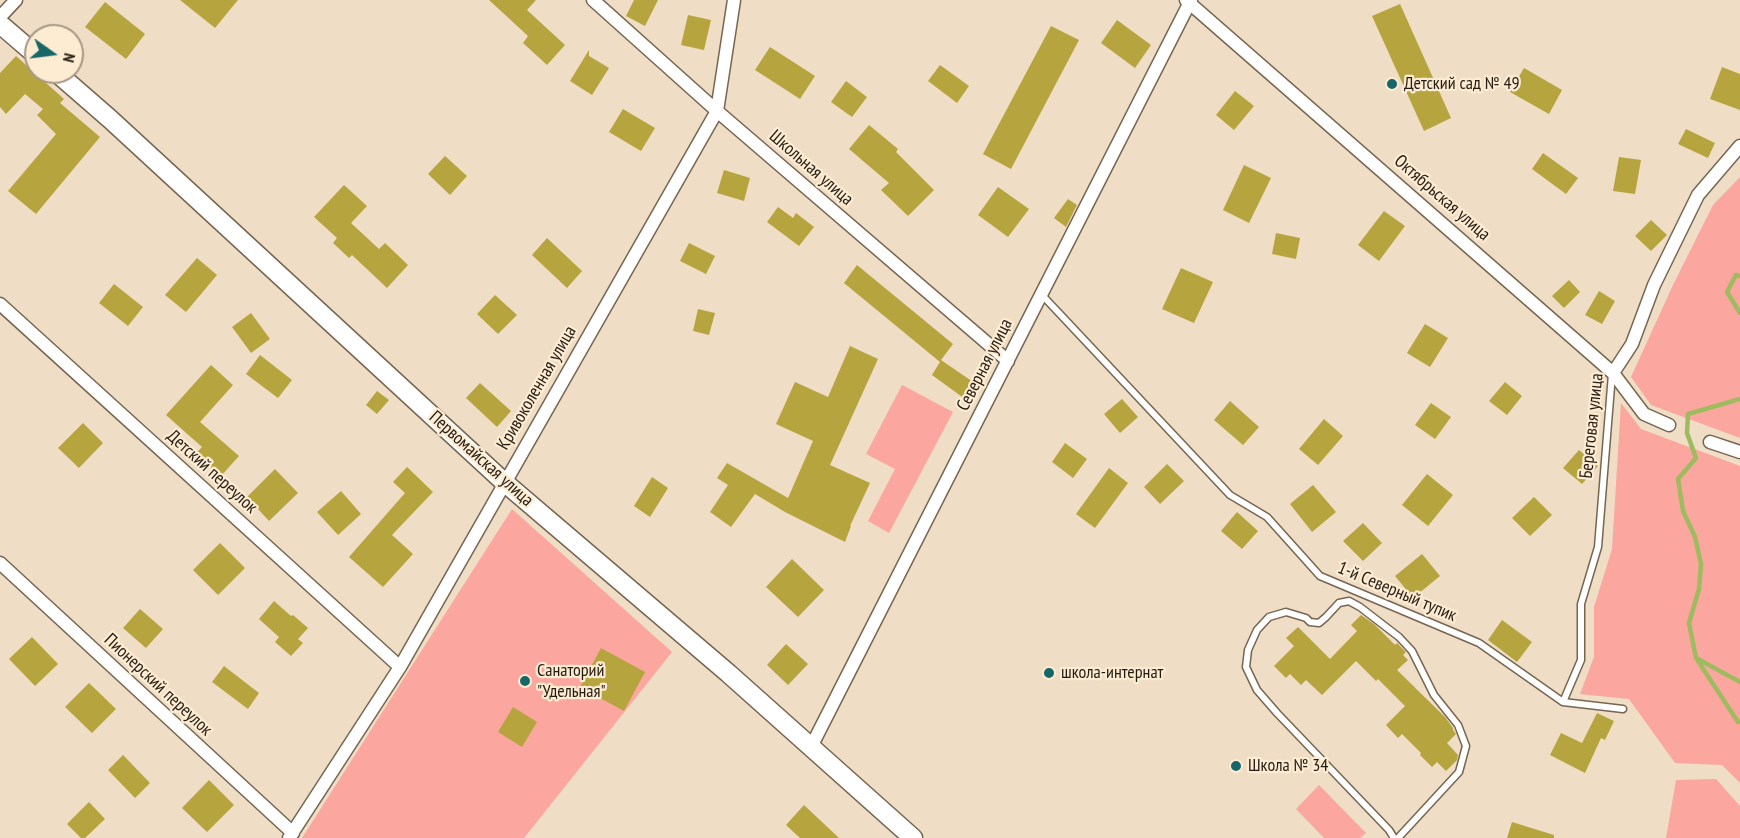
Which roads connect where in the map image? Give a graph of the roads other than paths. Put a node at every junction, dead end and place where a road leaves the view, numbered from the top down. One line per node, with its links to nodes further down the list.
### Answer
1 (16, 0): 5 (street)
2 (593, 0): 9 (street, Школьная улица)
3 (734, 0): 9 (street, Кривоколенная улица)
4 (1189, 1): 11 (street, Северная улица); 14 (street, Октябрьская улица)
5 (0, 17)
6 (0, 24): 7 (main road)
7 (24, 45)
8 (70, 84): 18 (main road, Первомайская улица)
9 (717, 111): 13 (street, Школьная улица); 18 (street, Кривоколенная улица)
10 (1740, 146): 14 (street, Береговая улица)
11 (1041, 294): 13 (street, Северная улица); 21 (lane, 1-й Северный тупик)
12 (0, 304): 20 (street, Детский переулок)
13 (1008, 361): 23 (street, Северная улица)
14 (1612, 373): 15 (street, Октябрьская улица); 21 (lane, Береговая улица)
15 (1669, 425)
16 (1710, 442): 17 (street)
17 (1740, 452)
18 (504, 482): 20 (street, Кривоколенная улица); 23 (main road, Первомайская улица)
19 (0, 563): 24 (street, Пионерский переулок)
20 (400, 667): 24 (street, Кривоколенная улица)
21 (1563, 702): 22 (lane, 1-й Северный тупик)
22 (1623, 709)
23 (811, 747): 25 (main road, Первомайская улица)
24 (291, 836)
25 (913, 838)
26 (1396, 838): 26 (lane)

